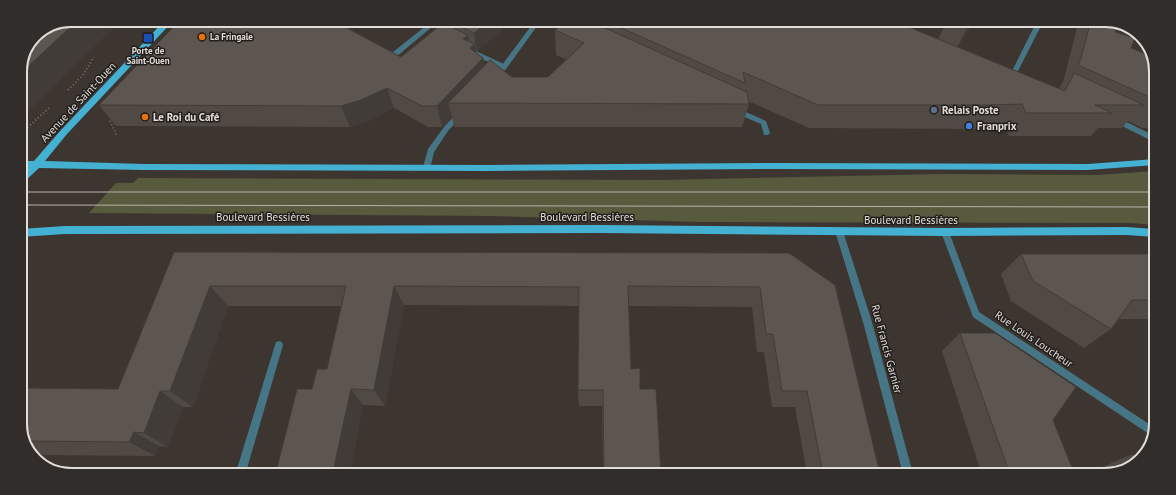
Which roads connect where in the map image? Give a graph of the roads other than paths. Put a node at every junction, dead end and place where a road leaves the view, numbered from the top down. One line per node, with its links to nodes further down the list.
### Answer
1 (163, 27): 21 (main road, Avenue de Saint-Ouen)
2 (429, 27): 6 (street)
3 (533, 27): 11 (street)
4 (558, 27): 8 (street)
5 (1037, 27): 12 (street)
6 (426, 30): 7 (street); 10 (street)
7 (432, 33)
8 (576, 35)
9 (459, 45): 11 (street)
10 (381, 48)
11 (504, 67): 13 (street)
12 (1014, 73)
13 (489, 84)
14 (468, 106): 22 (street)
15 (728, 106): 17 (street)
16 (1110, 118): 18 (street)
17 (766, 133)
18 (1149, 136)
19 (1149, 162): 22 (main road)
20 (27, 164): 21 (main road)
21 (37, 164): 22 (main road); 23 (main road, Avenue de Saint-Ouen)
22 (427, 167)
23 (27, 173)
24 (839, 231): 25 (main road, Boulevard Bessières); 26 (main road, Boulevard Bessières); 31 (street, Rue Francis Garnier)
25 (945, 232): 27 (main road, Boulevard Bessières); 29 (street, Rue Louis Loucheur)
26 (27, 233)
27 (1149, 233)
28 (279, 344): 30 (street)
29 (1148, 429)
30 (242, 468)
31 (906, 468)

